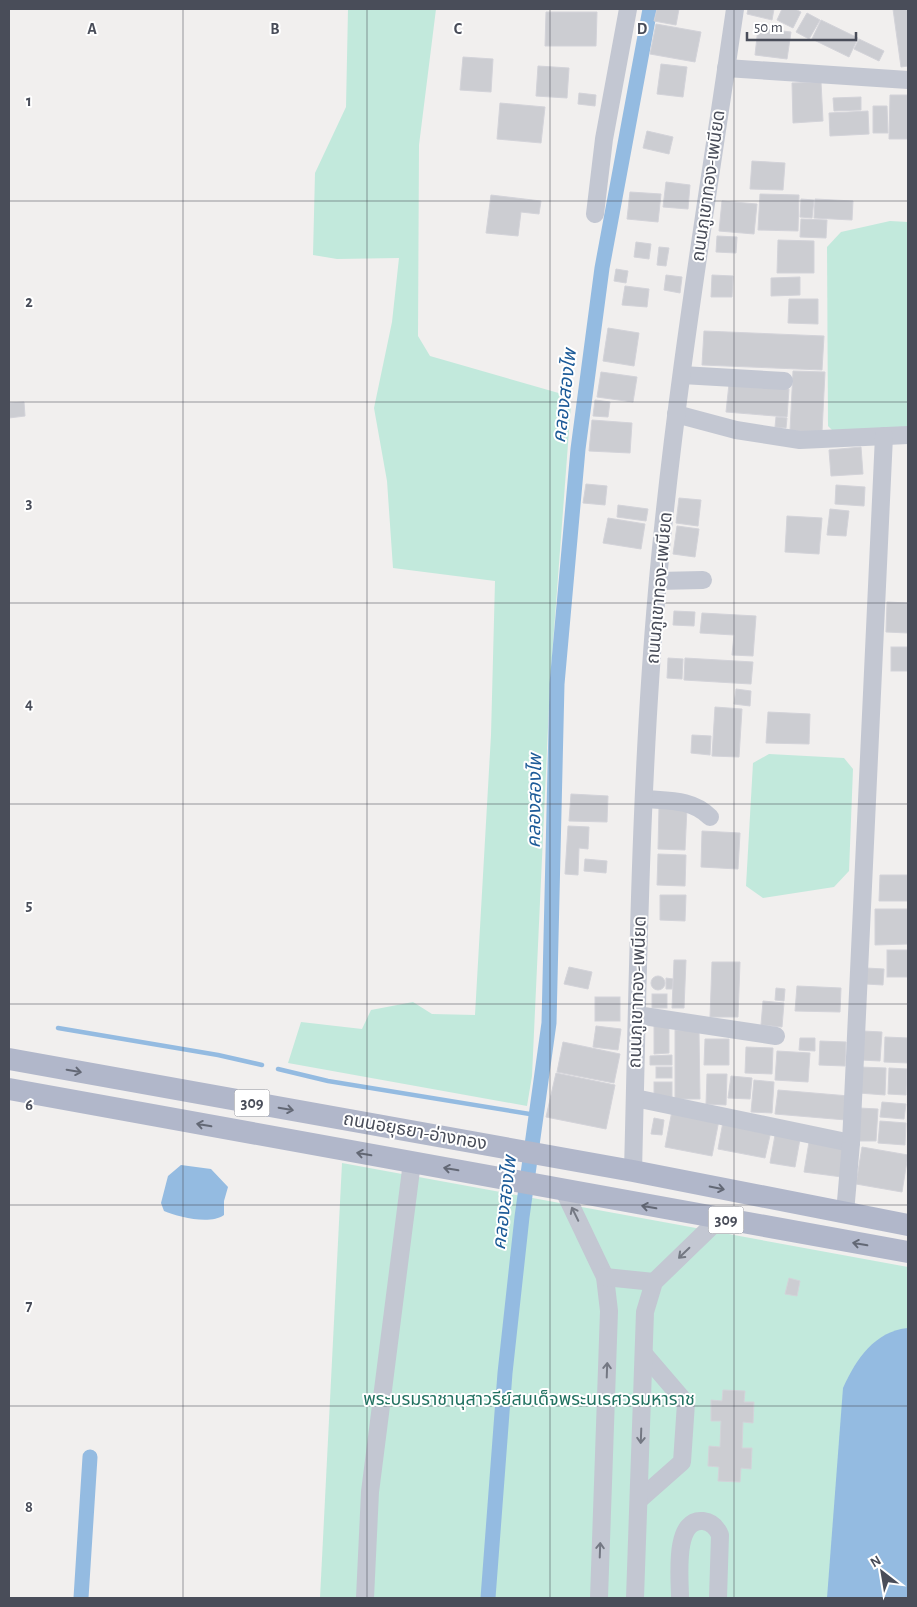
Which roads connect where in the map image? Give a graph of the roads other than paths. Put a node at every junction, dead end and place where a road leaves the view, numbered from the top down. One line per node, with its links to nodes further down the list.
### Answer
1 (628, 9): 5 (street)
2 (735, 9): 3 (street, ถนนภูเขาทอง-เพนียด)
3 (726, 68): 4 (street); 6 (street, ถนนภูเขาทอง-เพนียด)
4 (908, 80)
5 (595, 214)
6 (682, 375): 7 (street); 8 (street, ถนนภูเขาทอง-เพนียด)
7 (784, 381)
8 (676, 414): 10 (street); 12 (street, ถนนภูเขาทอง-เพนียด)
9 (908, 435): 10 (street)
10 (884, 436): 22 (street)
11 (703, 580): 12 (street)
12 (658, 581): 13 (street, ถนนภูเขาทอง-เพนียด)
13 (645, 799): 14 (street); 15 (street, ถนนภูเขาทอง-เพนียด)
14 (710, 817)
15 (637, 1015): 16 (street); 21 (street, ถนนภูเขาทอง-เพนียด)
16 (776, 1036)
17 (9, 1059): 18 (main road, ถนนอยุธยา-อ่างทอง / 309)
18 (38, 1065): 20 (main road); 24 (main road, ถนนอยุธยา-อ่างทอง / 309, one-way to 24)
19 (9, 1089): 20 (main road, ถนนอยุธยา-อ่างทอง / 309)
20 (33, 1094): 23 (main road, ถนนอยุธยา-อ่างทอง / 309, one-way to 20)
21 (635, 1098): 22 (street); 24 (street, ถนนภูเขาทอง-เพนียด)
22 (851, 1143): 26 (street)
23 (412, 1162): 25 (main road, ถนนอยุธยา-อ่างทอง / 309, one-way to 23); 34 (street)
24 (633, 1171): 26 (main road, ถนนอยุธยา-อ่างทอง / 309, one-way to 26)
25 (554, 1188): 27 (main road, ถนนอยุธยา-อ่างทอง / 309, one-way to 25); 30 (street, one-way to 25)
26 (845, 1213): 28 (main road, ถนนอยุธยา-อ่างทอง / 309)
27 (719, 1219): 29 (main road, ถนนอยุธยา-อ่างทอง / 309, one-way to 27); 31 (street, one-way to 31)
28 (908, 1225)
29 (908, 1252)
30 (605, 1277): 31 (street); 35 (street, one-way to 30)
31 (654, 1282): 32 (street)
32 (644, 1354): 33 (street, one-way to 33); 33 (street)
33 (639, 1500): 36 (street)
34 (364, 1598)
35 (599, 1598)
36 (636, 1598)
37 (680, 1598): 38 (street)
38 (718, 1598)

